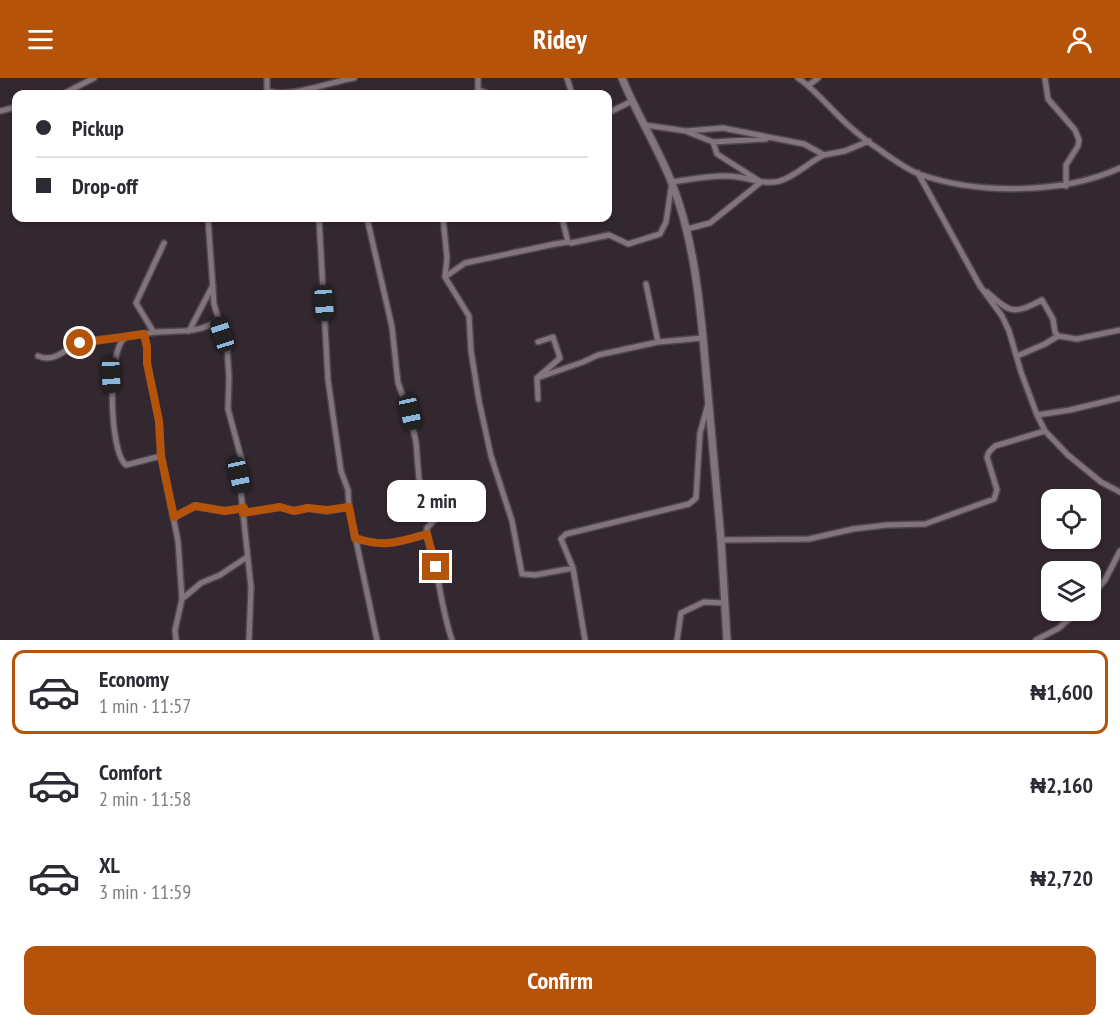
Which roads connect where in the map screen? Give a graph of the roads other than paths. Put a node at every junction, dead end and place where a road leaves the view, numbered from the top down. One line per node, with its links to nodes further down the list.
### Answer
1 (94, 78): 8 (street)
2 (354, 78): 9 (street)
3 (622, 78): 10 (street)
4 (798, 78): 7 (street)
5 (818, 78): 7 (street)
6 (1045, 79): 22 (street)
7 (809, 85): 15 (street)
8 (71, 90)
9 (300, 90)
10 (632, 101): 11 (street); 12 (street)
11 (612, 111)
12 (645, 125): 13 (street); 20 (street)
13 (686, 131): 14 (street); 16 (street)
14 (774, 139): 16 (street); 17 (street)
15 (869, 141): 17 (street); 19 (street)
16 (712, 142): 21 (street)
17 (824, 155): 21 (street)
18 (1120, 168): 22 (street)
19 (918, 173): 22 (street); 34 (street)
20 (672, 182): 21 (street); 28 (street); 29 (street)
21 (760, 182): 28 (street)
22 (1066, 186)
23 (208, 222): 32 (street)
24 (319, 222): 55 (street)
25 (369, 222): 58 (street)
26 (443, 222): 31 (street)
27 (563, 222): 29 (street)
28 (687, 229): 42 (street)
29 (568, 242): 31 (street)
30 (164, 243): 37 (street)
31 (445, 277): 63 (street)
32 (213, 284): 35 (street); 38 (street)
33 (646, 284): 44 (street)
34 (980, 286): 40 (street); 46 (street)
35 (218, 321): 38 (street); 56 (street)
36 (1120, 330): 40 (street)
37 (153, 331): 38 (street); 39 (street)
38 (189, 331)
39 (144, 334): 41 (street); 53 (street)
40 (1058, 336): 46 (street)
41 (125, 337): 45 (street); 53 (street)
42 (704, 338): 44 (street); 50 (street)
43 (538, 342): 47 (street)
44 (658, 342): 47 (street)
45 (38, 356)
46 (1017, 356): 51 (street)
47 (537, 378): 49 (street)
48 (1120, 398): 51 (street)
49 (538, 399)
50 (709, 400): 60 (street); 63 (street)
51 (1037, 415): 52 (street)
52 (1045, 431): 54 (street); 60 (street)
53 (161, 456): 57 (street)
54 (1120, 492)
55 (349, 507): 56 (street); 59 (street)
56 (244, 510): 57 (street); 62 (street)
57 (174, 517): 65 (street)
58 (427, 534): 59 (street); 71 (street)
59 (355, 538): 70 (street)
60 (721, 540): 66 (street)
61 (1120, 551): 64 (street)
62 (246, 558): 65 (street); 69 (street)
63 (573, 568): 72 (street)
64 (1101, 585)
65 (182, 599): 68 (street)
66 (725, 603): 73 (street); 74 (street)
67 (1067, 621): 75 (street)
68 (176, 640)
69 (249, 640)
70 (377, 640)
71 (452, 640)
72 (585, 640)
73 (677, 640)
74 (727, 640)
75 (1036, 640)

